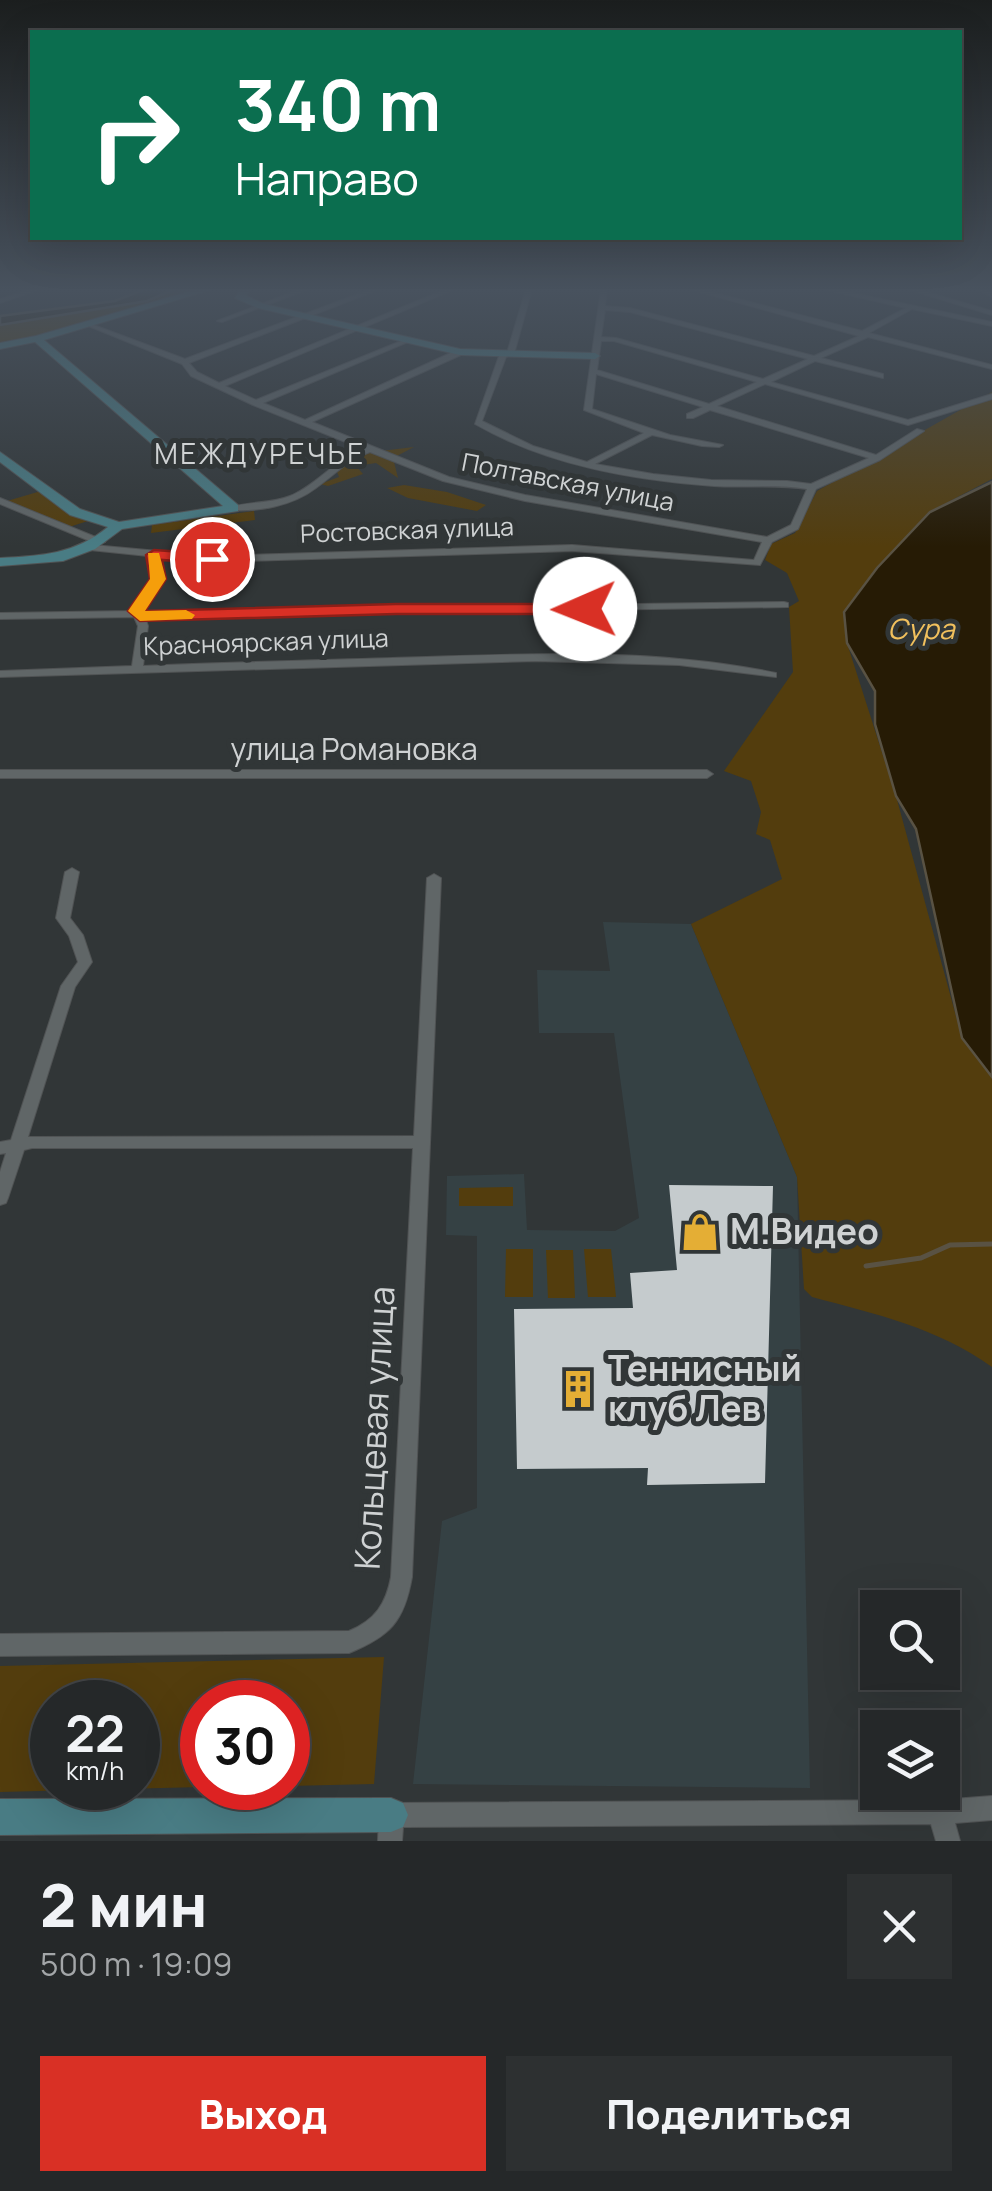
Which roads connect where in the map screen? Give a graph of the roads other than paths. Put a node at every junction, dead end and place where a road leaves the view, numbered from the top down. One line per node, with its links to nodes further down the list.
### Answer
1 (79, 375): 30 (street)
2 (196, 375): 14 (street, Полтавская улица)
3 (245, 375): 14 (street)
4 (324, 375): 16 (street)
5 (410, 375): 19 (street)
6 (496, 375): 27 (street)
7 (592, 375): 21 (street)
8 (606, 375): 17 (street)
9 (739, 375): 13 (street)
10 (779, 375): 13 (street)
11 (876, 375): 12 (street)
12 (880, 376)
13 (764, 382): 15 (street); 17 (street)
14 (220, 385): 16 (street, Полтавская улица)
15 (992, 396)
16 (256, 403): 19 (street, Полтавская улица)
17 (710, 406): 18 (street); 26 (street)
18 (690, 416)
19 (304, 423): 24 (street, Полтавская улица)
20 (920, 432): 26 (street)
21 (650, 434): 22 (street); 27 (street)
22 (719, 445)
23 (382, 448): 24 (street)
24 (365, 450): 30 (street); 32 (street, Полтавская улица)
25 (0, 456): 31 (street)
26 (877, 458): 28 (street)
27 (590, 464): 28 (street)
28 (812, 487): 32 (street)
29 (0, 501): 33 (street)
30 (234, 508): 31 (street)
31 (118, 526): 33 (street)
32 (768, 540): 34 (street, Ростовская улица)
33 (96, 545): 34 (street, Ростовская улица); 35 (street, Ростовская улица)
34 (154, 555): 38 (street)
35 (0, 562)
36 (784, 605): 38 (street)
37 (0, 616): 38 (street)
38 (140, 616): 39 (street)
39 (137, 668): 40 (street, Красноярская улица); 41 (street, Красноярская улица)
40 (0, 674)
41 (772, 676)
42 (0, 774): 43 (street, улица Романовка)
43 (707, 774)
44 (72, 872): 47 (street)
45 (434, 878): 46 (street, Кольцевая улица)
46 (420, 1142): 47 (street); 49 (street, Кольцевая улица)
47 (8, 1146): 48 (street)
48 (0, 1198)
49 (0, 1645)
50 (992, 1808): 51 (street)
51 (940, 1812): 53 (street); 54 (street)
52 (0, 1817): 53 (street)
53 (390, 1828)
54 (948, 1841)

